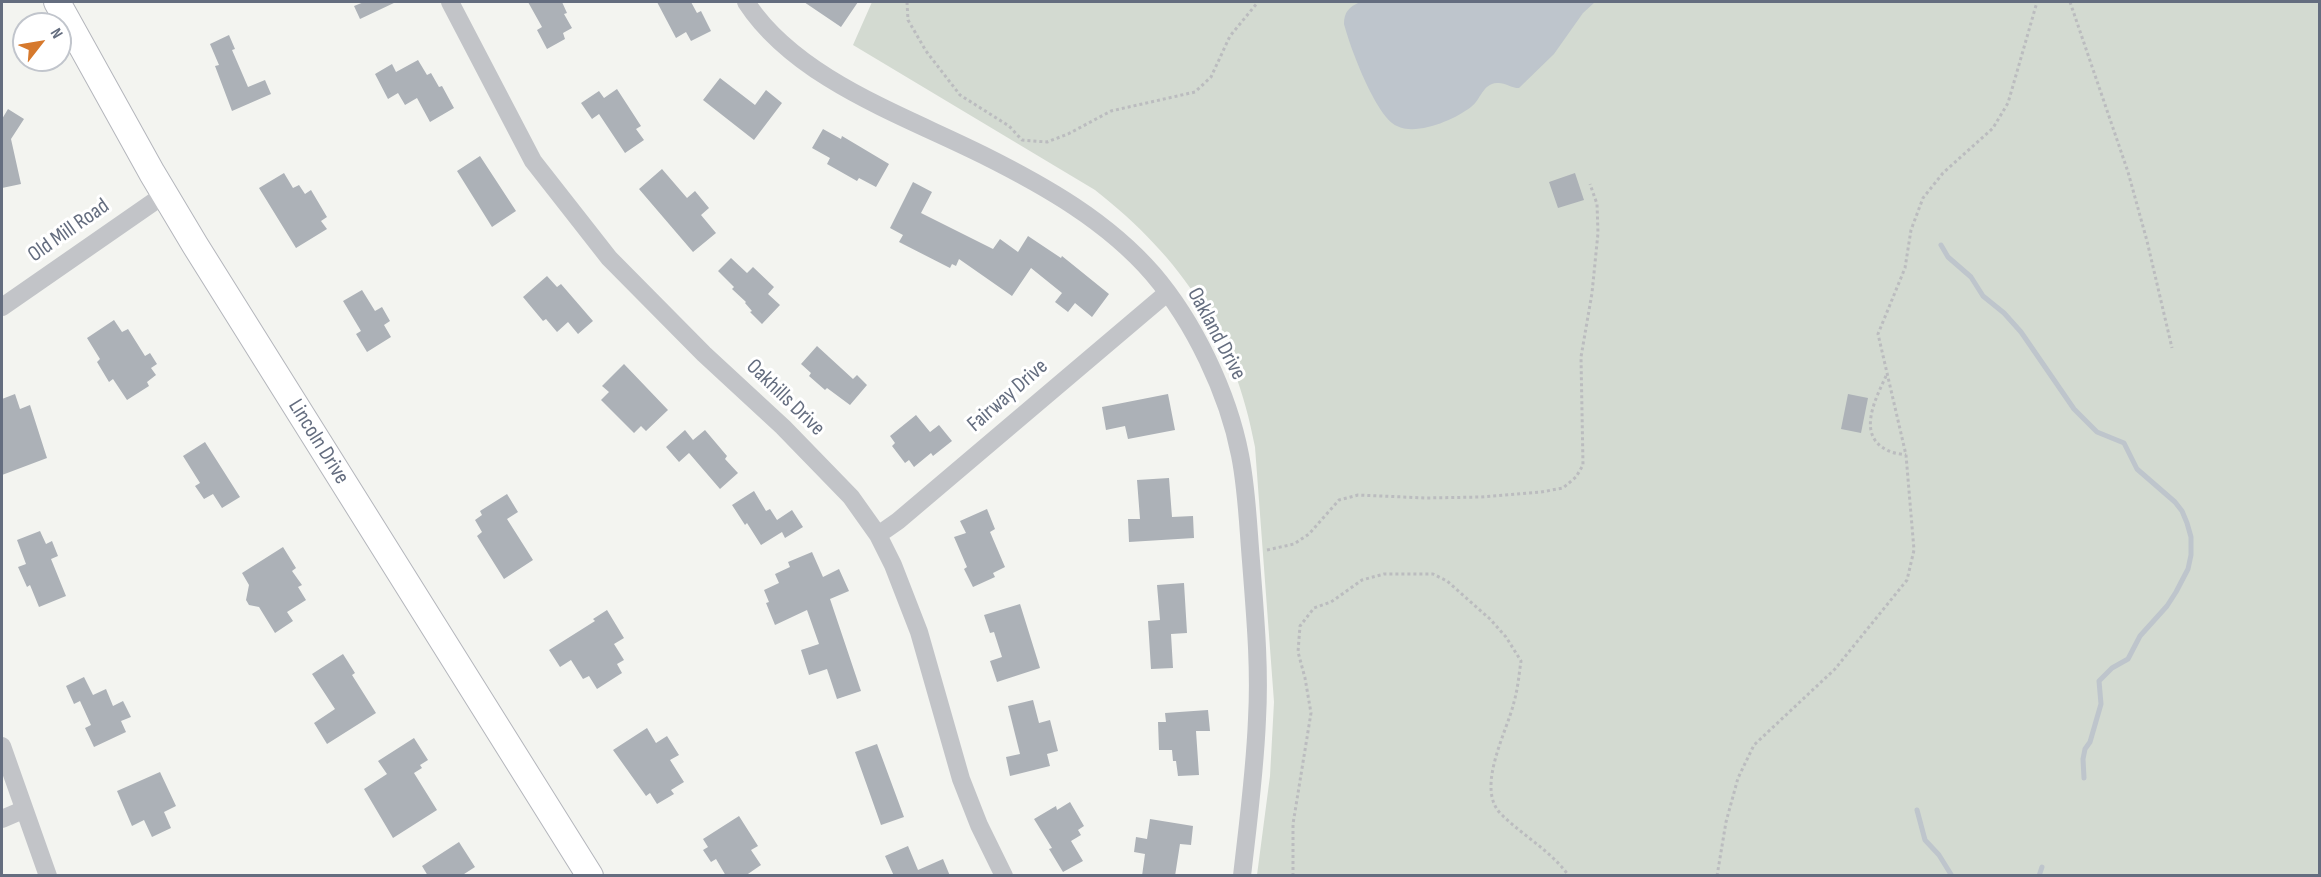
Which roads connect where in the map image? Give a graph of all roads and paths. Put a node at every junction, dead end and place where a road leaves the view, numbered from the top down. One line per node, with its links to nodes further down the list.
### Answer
1 (57, 2): 9 (street, Lincoln Drive)
2 (450, 2): 15 (street, Oakhills Drive)
3 (746, 2): 10 (street, Oakland Drive)
4 (907, 2): 5 (path)
5 (1258, 2)
6 (2037, 2): 13 (path)
7 (2070, 2): 12 (path)
8 (1590, 184): 16 (path)
9 (165, 194): 11 (street, Old Mill Road); 21 (street, Lincoln Drive)
10 (1167, 292): 15 (street, Fairway Drive); 16 (street, Oakland Drive)
11 (2, 308)
12 (2172, 348)
13 (1887, 374): 14 (path); 14 (path)
14 (1906, 455): 26 (path)
15 (878, 535): 22 (street, Oakhills Drive)
16 (1250, 550): 23 (street, Oakland Drive)
17 (2, 746): 18 (street)
18 (23, 810): 19 (street); 20 (street)
19 (2, 819)
20 (48, 876)
21 (590, 876)
22 (1004, 876)
23 (1242, 876)
24 (1293, 876): 25 (path)
25 (1569, 876)
26 (1717, 876)

